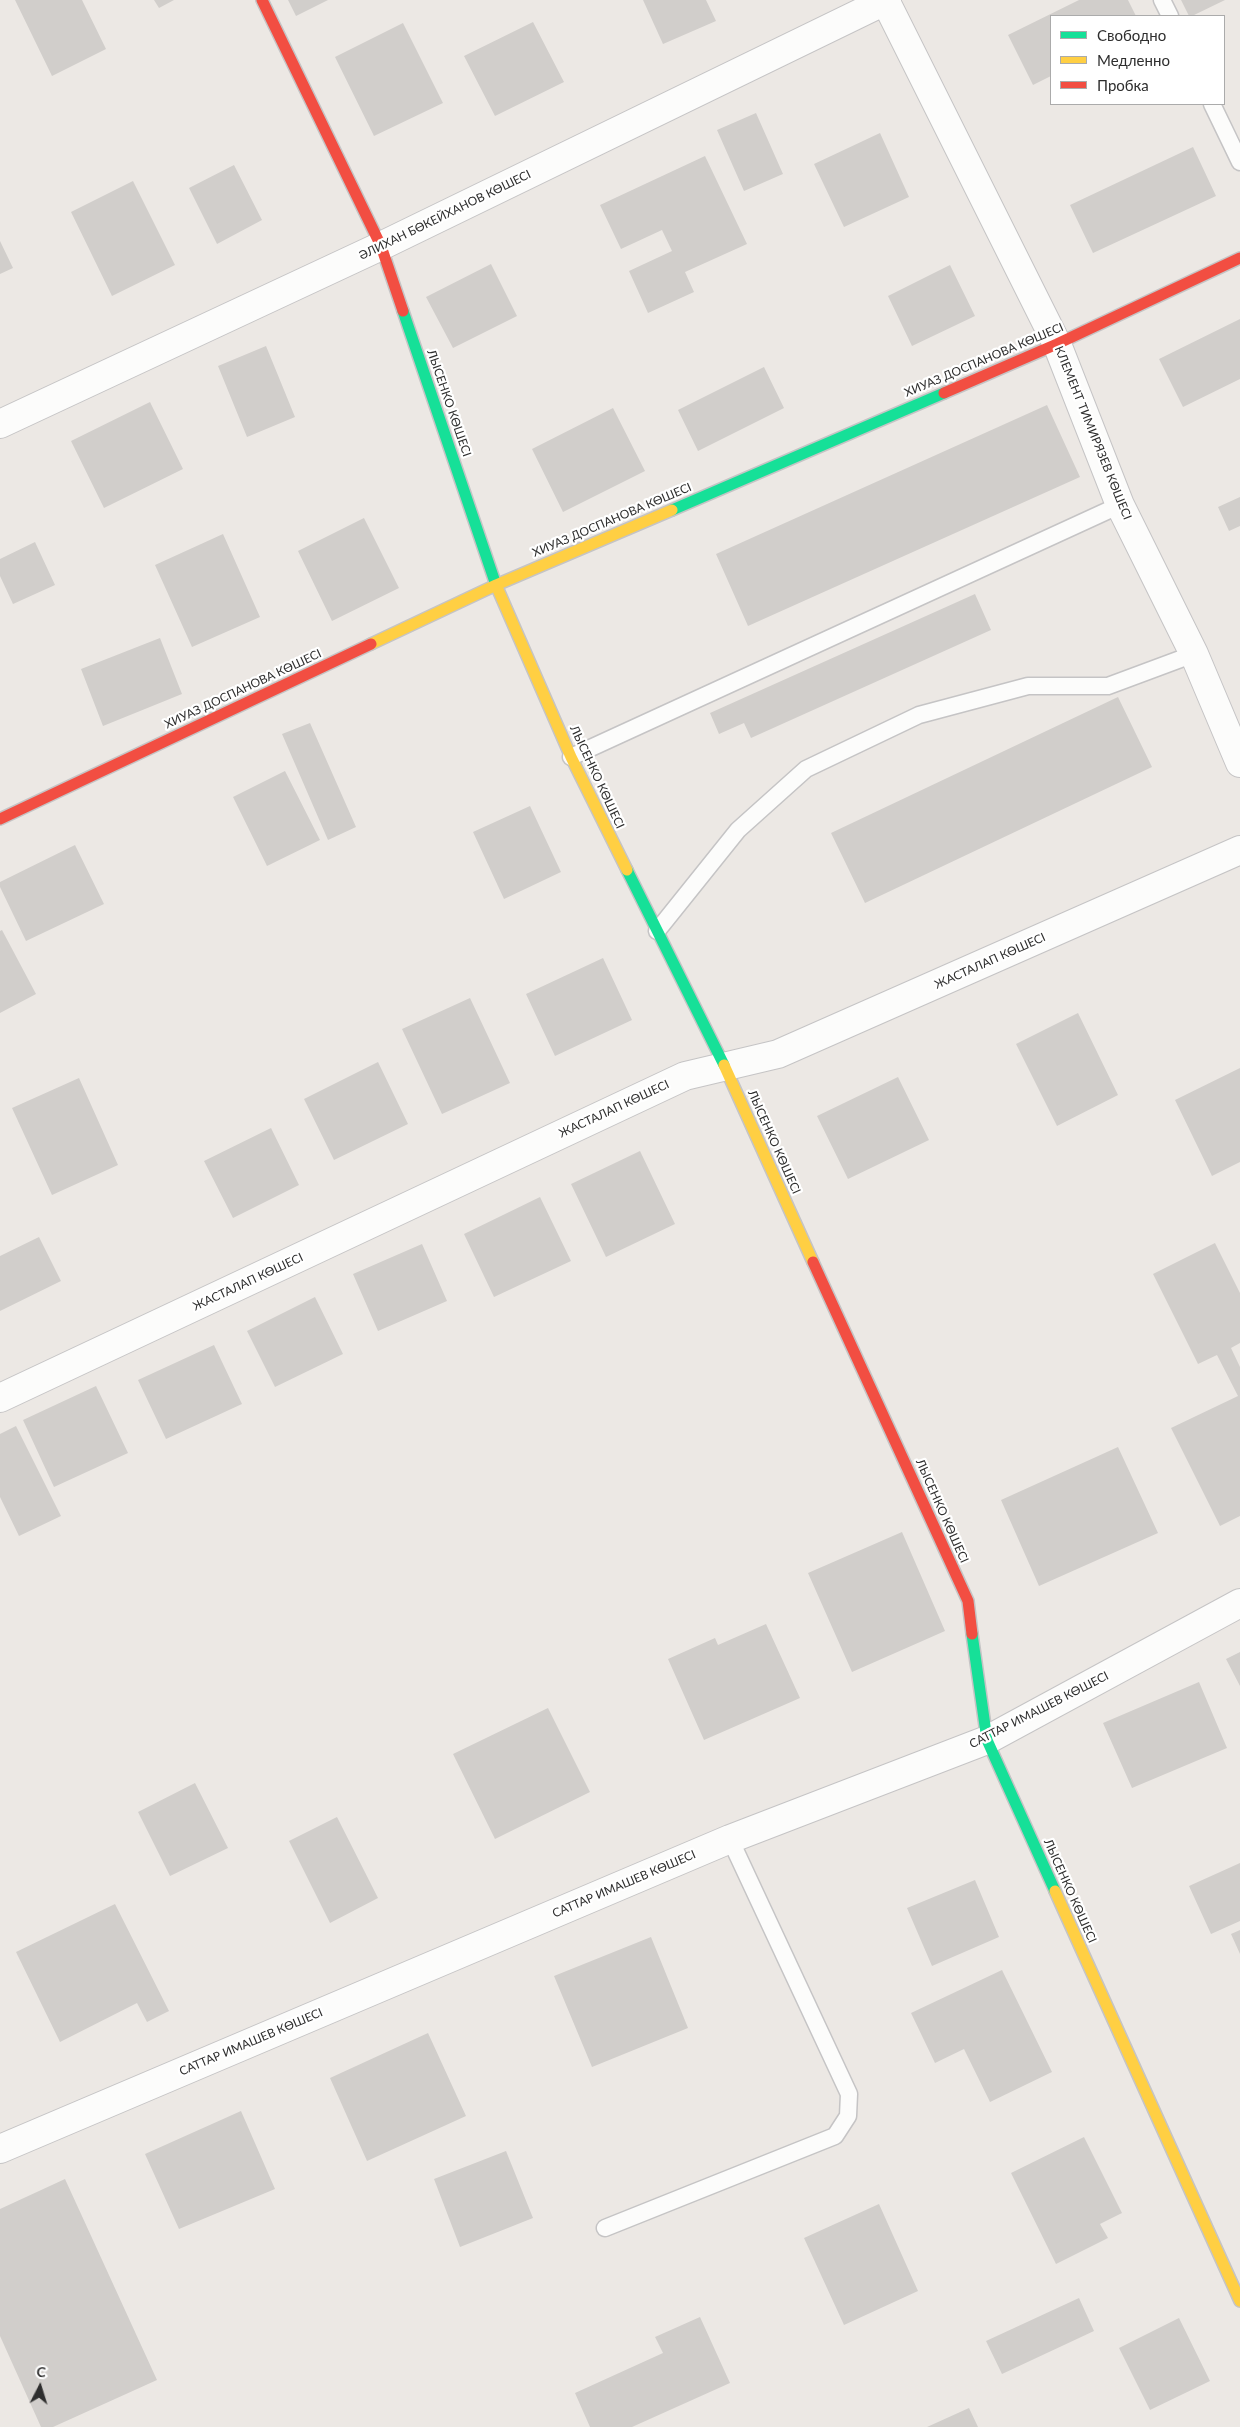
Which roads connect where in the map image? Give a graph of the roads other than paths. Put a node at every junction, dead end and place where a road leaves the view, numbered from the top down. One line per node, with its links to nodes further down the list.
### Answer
1 (262, 0): 7 (street, ЛЫСЕНКО КӨШЕСІ)
2 (886, 0): 7 (street, ӘЛИХАН БӨКЕЙХАНОВ КӨШЕСI); 9 (street, КЛЕМЕНТ ТИМИРЯЗЕВ КӨШЕСІ)
3 (1162, 0): 4 (lane)
4 (1170, 15)
5 (1212, 105): 6 (lane)
6 (1240, 162)
7 (381, 246): 10 (street, ӘЛИХАН БӨКЕЙХАНОВ КӨШЕСI); 12 (street, ЛЫСЕНКО КӨШЕСІ)
8 (1240, 258): 9 (street, ХИУАЗ ДОСПАНОВА КӨШЕСІ)
9 (1057, 344): 11 (street, КЛЕМЕНТ ТИМИРЯЗЕВ КӨШЕСІ); 12 (street, ХИУАЗ ДОСПАНОВА КӨШЕСІ)
10 (0, 424)
11 (1120, 505): 13 (street, КЛЕМЕНТ ТИМИРЯЗЕВ КӨШЕСІ); 14 (lane)
12 (496, 585): 14 (street, ЛЫСЕНКО КӨШЕСІ); 16 (street, ХИУАЗ ДОСПАНОВА КӨШЕСІ)
13 (1194, 654): 15 (street, КЛЕМЕНТ ТИМИРЯЗЕВ КӨШЕСІ); 18 (lane)
14 (571, 757): 18 (street, ЛЫСЕНКО КӨШЕСІ)
15 (1240, 763)
16 (0, 819)
17 (1240, 850): 19 (street, ЖАСТАЛАП КӨШЕСІ)
18 (657, 932): 19 (street, ЛЫСЕНКО КӨШЕСІ)
19 (724, 1066): 20 (street, ЖАСТАЛАП КӨШЕСІ); 22 (street, ЛЫСЕНКО КӨШЕСІ)
20 (0, 1398)
21 (1240, 1603): 22 (street, САТТАР ИМАШЕВ КӨШЕСІ)
22 (987, 1740): 23 (street, САТТАР ИМАШЕВ КӨШЕСІ); 26 (street, ЛЫСЕНКО КӨШЕСІ)
23 (730, 1840): 24 (street, САТТАР ИМАШЕВ КӨШЕСІ); 25 (lane)
24 (0, 2149)
25 (605, 2228)
26 (1240, 2301)

